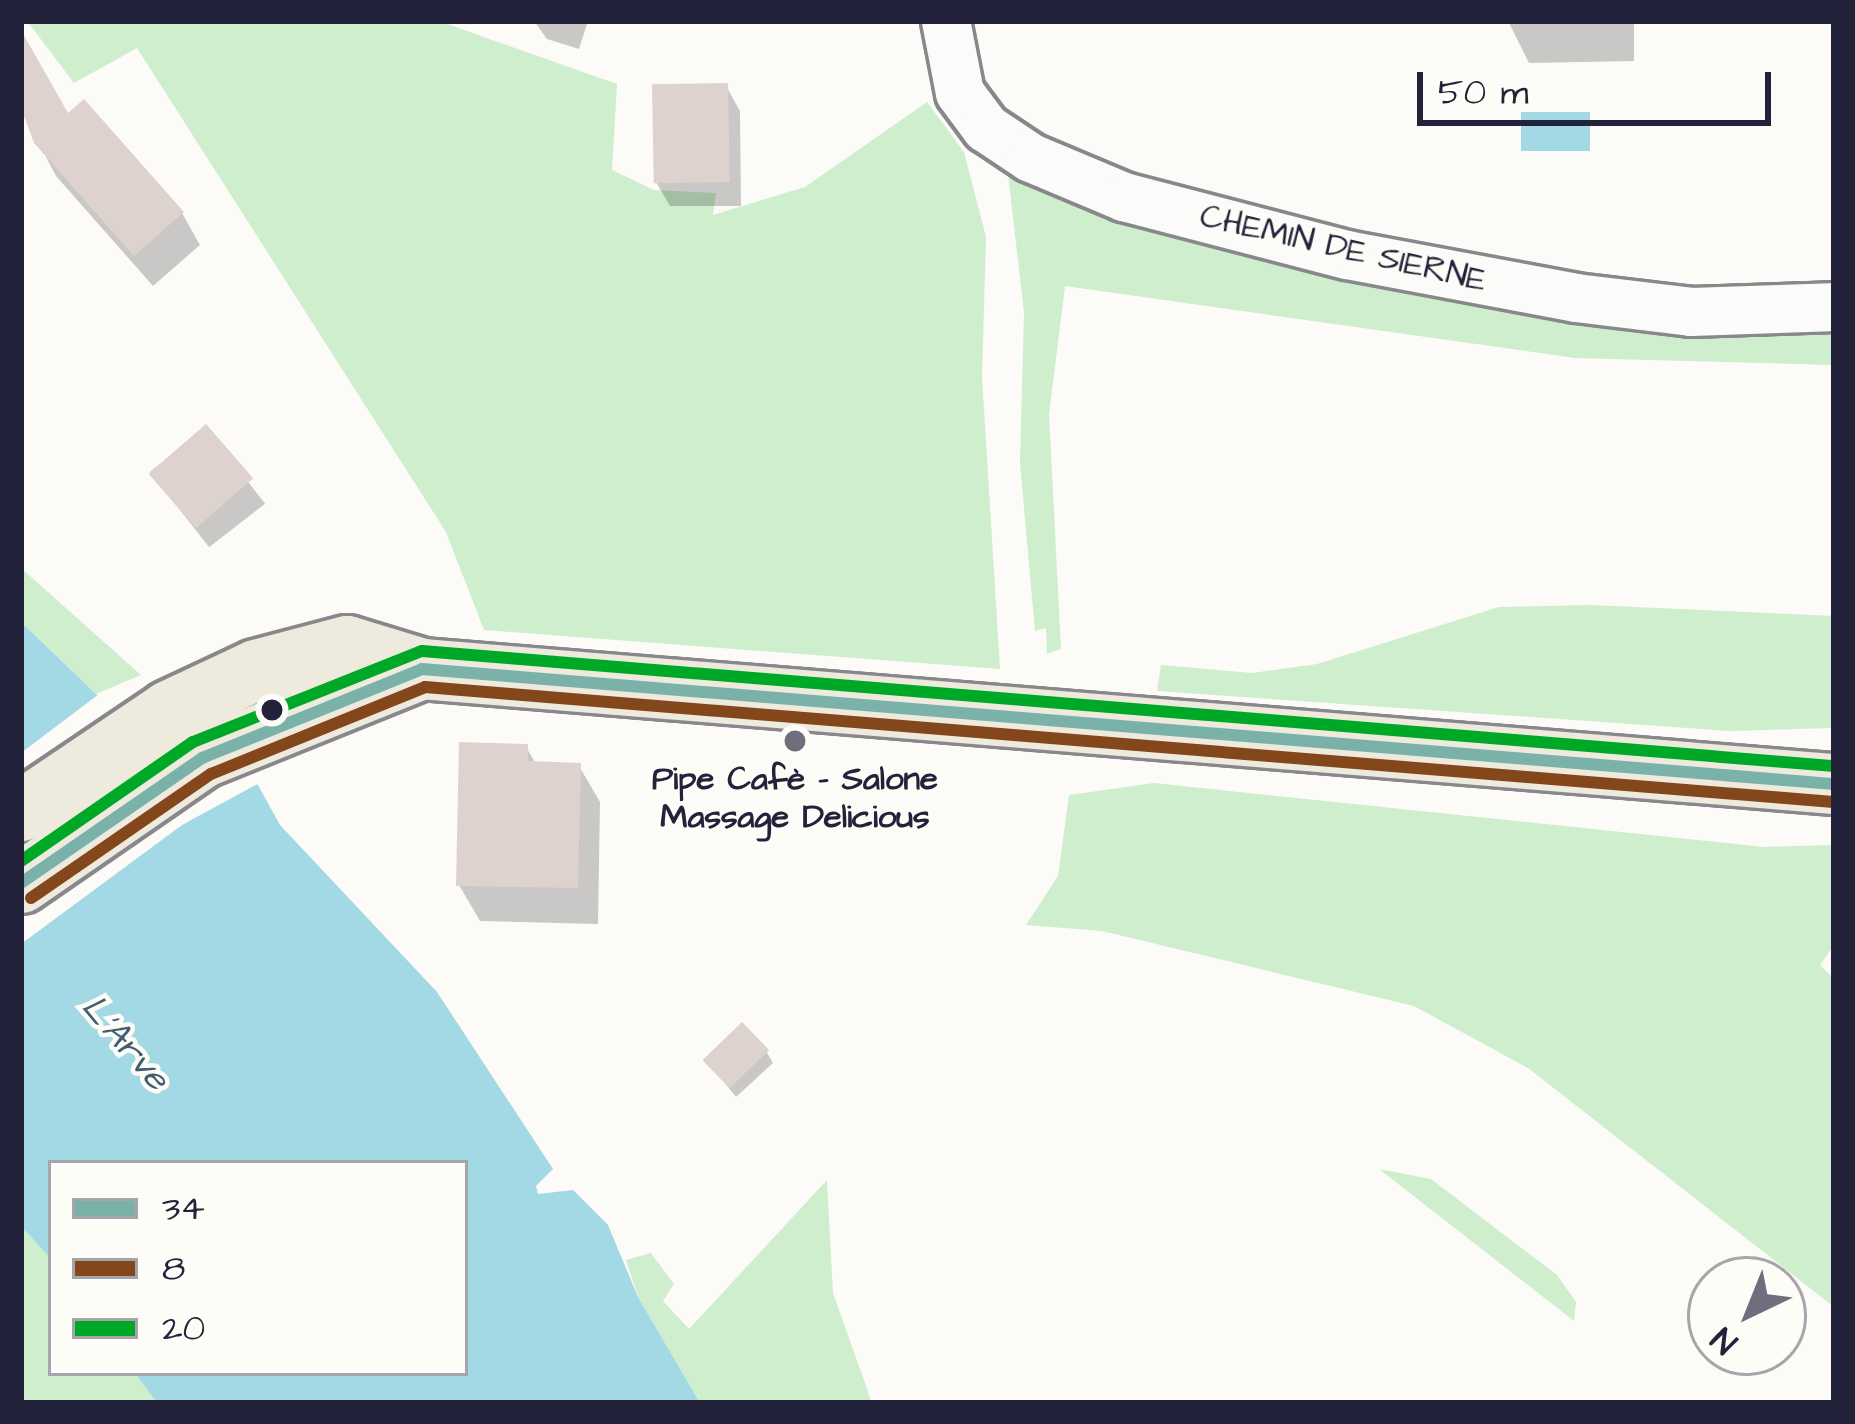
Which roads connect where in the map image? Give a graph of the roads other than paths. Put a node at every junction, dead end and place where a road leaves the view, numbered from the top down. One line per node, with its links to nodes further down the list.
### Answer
1 (946, 21): 2 (street, CHEMIN DE SIERNE)
2 (1834, 308)
3 (404, 667): 4 (main road); 5 (main road); 6 (main road)
4 (1834, 784)
5 (21, 811)
6 (21, 883)

